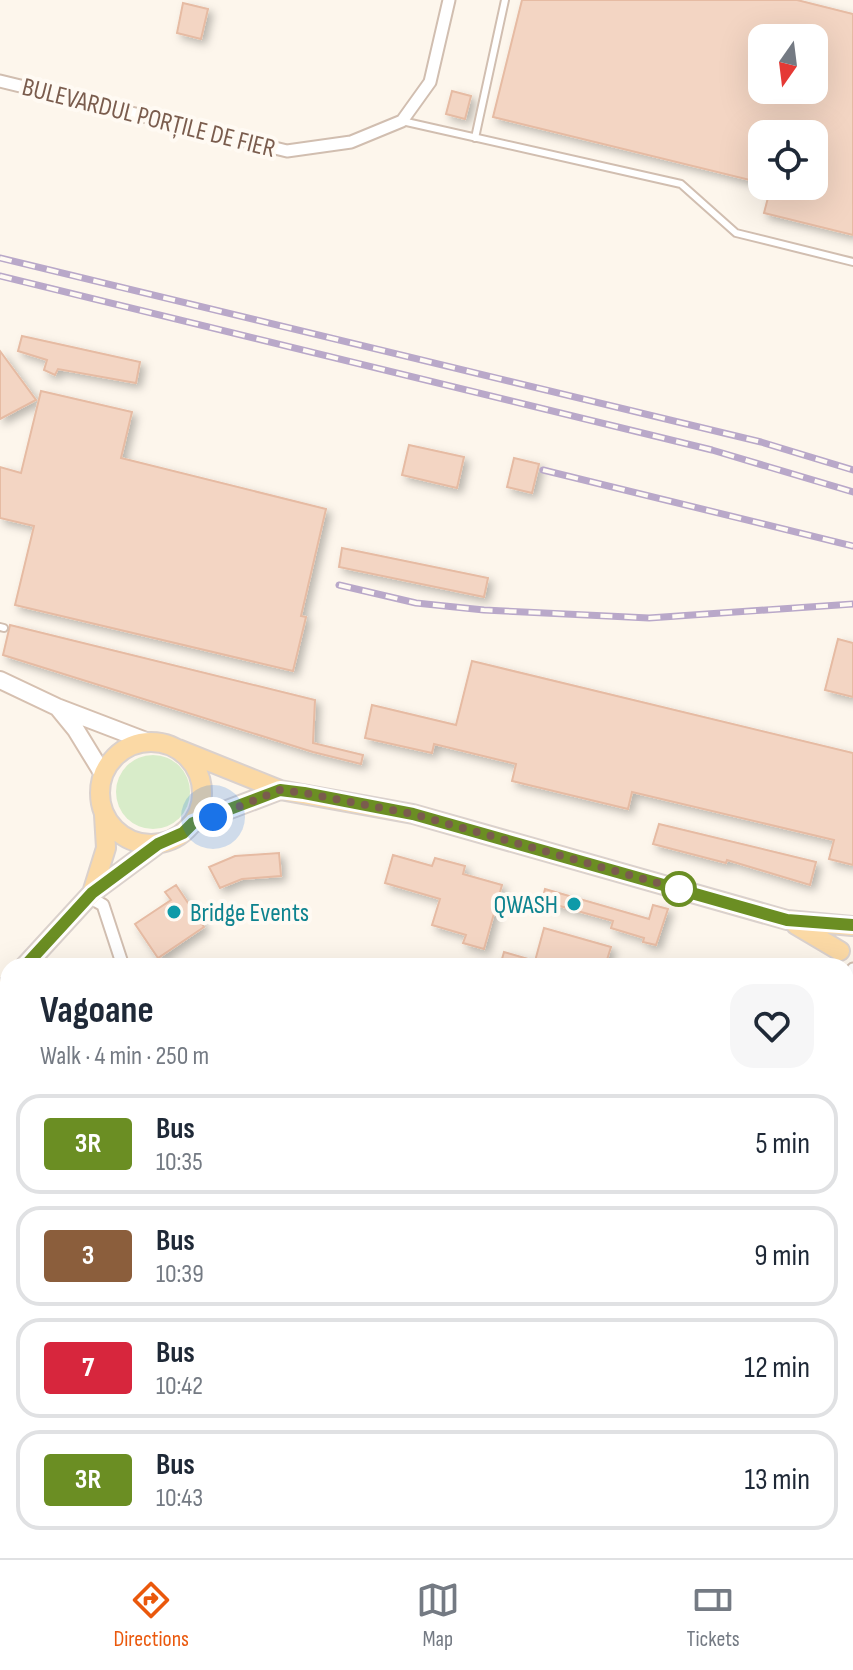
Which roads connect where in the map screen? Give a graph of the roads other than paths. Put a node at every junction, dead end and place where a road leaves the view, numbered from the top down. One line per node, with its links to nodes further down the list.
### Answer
1 (449, 0): 4 (street)
2 (505, 0): 5 (lane)
3 (0, 81): 4 (street, BULEVARDUL PORȚILE DE FIER)
4 (402, 121): 5 (lane)
5 (475, 138): 6 (lane)
6 (853, 262)
7 (0, 680): 8 (main road)
8 (57, 707): 9 (main road); 11 (main road)
9 (146, 741): 10 (main road); 11 (main road)
10 (178, 749): 12 (main road); 14 (main road)
11 (103, 774): 13 (main road)
12 (280, 790): 14 (main road); 17 (main road)
13 (103, 812): 15 (main road); 16 (main road)
14 (193, 823): 15 (main road)
15 (158, 844): 16 (main road)
16 (91, 895): 19 (main road); 20 (street)
17 (787, 920): 18 (main road); 21 (main road)
18 (852, 926): 22 (main road)
19 (32, 958)
20 (120, 958)
21 (844, 958)
22 (848, 958)

